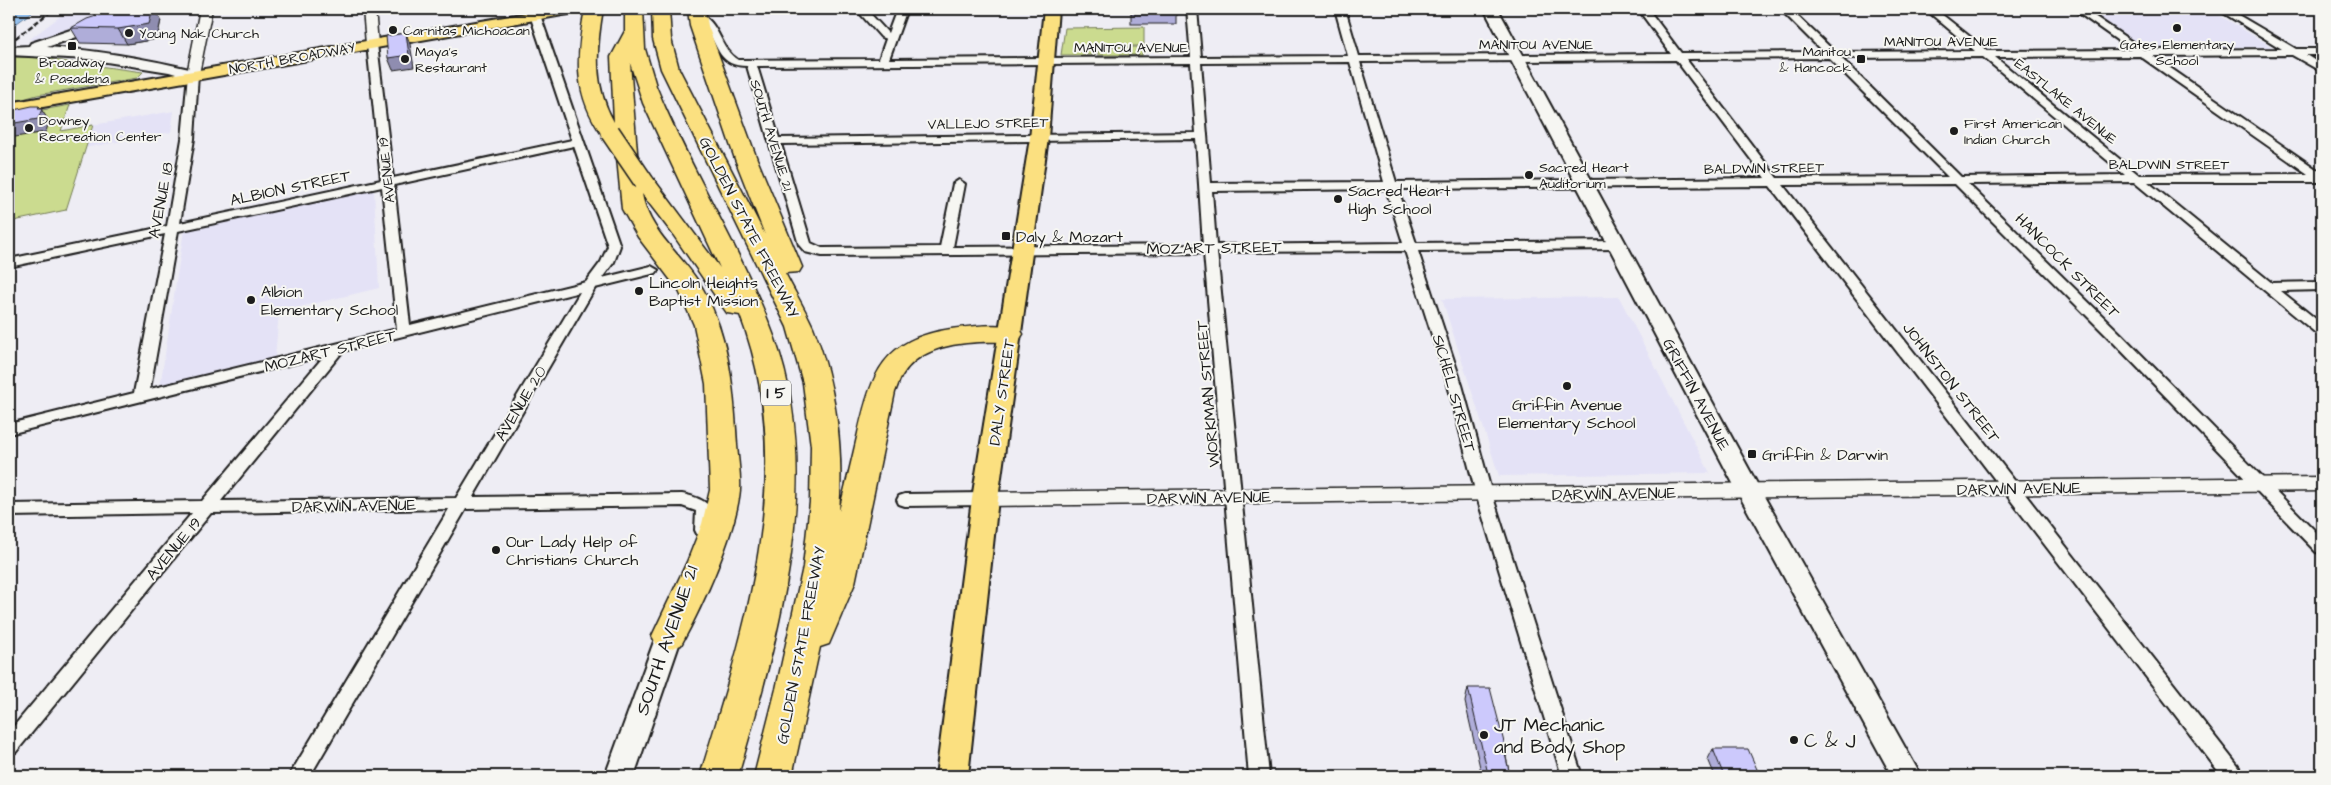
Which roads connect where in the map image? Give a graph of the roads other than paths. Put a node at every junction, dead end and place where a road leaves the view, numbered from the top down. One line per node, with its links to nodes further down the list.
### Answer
1 (147, 9): 23 (main road)
2 (206, 9): 37 (street, AVENUE 18)
3 (369, 9): 22 (street, AVENUE 19)
4 (574, 9): 18 (main road, NORTH BROADWAY)
5 (594, 9): 67 (highway, bridge)
6 (660, 9): 64 (highway, GOLDEN STATE FREEWAY / I 5)
7 (861, 9): 21 (street)
8 (902, 9): 21 (street)
9 (1051, 9): 34 (main road, DALY STREET)
10 (1192, 9): 32 (street, WORKMAN STREET)
11 (1340, 9): 31 (street, SICHEL STREET)
12 (1491, 9): 30 (main road, GRIFFIN AVENUE)
13 (1643, 9): 29 (street, JOHNSTON STREET)
14 (1786, 9): 28 (street, HANCOCK STREET)
15 (1930, 9): 26 (street, EASTLAKE AVENUE)
16 (2078, 9): 27 (street)
17 (2222, 9): 24 (street)
18 (534, 12): 22 (main road, NORTH BROADWAY); 42 (street, AVENUE 20)
19 (697, 12): 35 (street, SOUTH AVENUE 21); 64 (highway)
20 (633, 20): 67 (highway, GOLDEN STATE FREEWAY / I 5); 85 (highway)
21 (892, 38): 33 (street)
22 (372, 44): 37 (main road, NORTH BROADWAY); 47 (street, AVENUE 19)
23 (17, 50): 37 (main road, NORTH BROADWAY)
24 (2294, 52): 25 (street, MANITOU AVENUE); 27 (street, MANITOU AVENUE); 36 (street)
25 (2322, 52)
26 (1986, 54): 27 (street, MANITOU AVENUE); 28 (street, MANITOU AVENUE); 44 (street, EASTLAKE AVENUE)
27 (2142, 54): 43 (street)
28 (1832, 55): 29 (street, MANITOU AVENUE); 45 (street, HANCOCK STREET)
29 (1678, 57): 30 (street, MANITOU AVENUE); 46 (street, JOHNSTON STREET)
30 (1518, 58): 31 (street, MANITOU AVENUE); 49 (main road, GRIFFIN AVENUE)
31 (1355, 59): 32 (street, MANITOU AVENUE); 50 (street, SICHEL STREET)
32 (1196, 60): 34 (street, MANITOU AVENUE); 39 (street, WORKMAN STREET)
33 (883, 62): 34 (street, MANITOU AVENUE); 35 (street, MANITOU AVENUE)
34 (1044, 62): 40 (main road, DALY STREET)
35 (751, 63): 41 (street, SOUTH AVENUE 21)
36 (2322, 69)
37 (193, 74): 38 (main road); 52 (street, AVENUE 18)
38 (14, 108)
39 (1203, 136): 40 (street, VALLEJO STREET); 51 (street, WORKMAN STREET)
40 (1039, 138): 41 (street, VALLEJO STREET); 57 (main road, DALY STREET)
41 (773, 141): 56 (street, SOUTH AVENUE 21)
42 (578, 142): 47 (street, ALBION STREET); 61 (street, AVENUE 20)
43 (2322, 178): 44 (street, BALDWIN STREET)
44 (2137, 179): 45 (street, BALDWIN STREET); 63 (street, EASTLAKE AVENUE)
45 (1956, 180): 46 (street, BALDWIN STREET); 73 (street, HANCOCK STREET)
46 (1775, 182): 49 (street, BALDWIN STREET); 74 (street, JOHNSTON STREET)
47 (387, 183): 52 (street, ALBION STREET); 66 (street, AVENUE 19)
48 (959, 184): 58 (street)
49 (1586, 185): 50 (street, BALDWIN STREET); 53 (main road, GRIFFIN AVENUE)
50 (1391, 186): 51 (street, BALDWIN STREET); 54 (street, SICHEL STREET)
51 (1207, 187): 55 (street, WORKMAN STREET)
52 (171, 228): 59 (street, ALBION STREET); 70 (street, AVENUE 18)
53 (1618, 245): 54 (street, MOZART STREET); 75 (main road, GRIFFIN AVENUE)
54 (1410, 246): 55 (street, MOZART STREET); 76 (street, SICHEL STREET)
55 (1210, 248): 57 (street, MOZART STREET); 77 (street, WORKMAN STREET)
56 (810, 249): 58 (street, MOZART STREET)
57 (1021, 249): 58 (street, MOZART STREET); 68 (main road, DALY STREET)
58 (946, 250)
59 (9, 263)
60 (651, 270): 61 (street, MOZART STREET)
61 (591, 284): 66 (street, MOZART STREET); 80 (street, AVENUE 20)
62 (2322, 286): 63 (street)
63 (2268, 287): 65 (street, EASTLAKE AVENUE)
64 (800, 327): 86 (highway, GOLDEN STATE FREEWAY / I 5)
65 (2322, 331)
66 (404, 332): 69 (street, MOZART STREET)
67 (759, 334): 90 (highway, GOLDEN STATE FREEWAY / I 5)
68 (1010, 334): 78 (main road, DALY STREET); 86 (highway)
69 (337, 349): 70 (street, MOZART STREET); 82 (street, AVENUE 19)
70 (141, 398): 71 (street, MOZART STREET)
71 (9, 430)
72 (2322, 484): 73 (street, DARWIN AVENUE)
73 (2260, 485): 74 (street, DARWIN AVENUE); 84 (street, HANCOCK STREET)
74 (2012, 488): 75 (street, DARWIN AVENUE); 96 (street, JOHNSTON STREET)
75 (1749, 491): 76 (street, DARWIN AVENUE); 95 (main road, GRIFFIN AVENUE)
76 (1484, 494): 77 (street, DARWIN AVENUE); 94 (street, SICHEL STREET)
77 (1233, 496): 78 (street, DARWIN AVENUE); 93 (street, WORKMAN STREET)
78 (985, 499): 79 (street, DARWIN AVENUE); 92 (main road, DALY STREET)
79 (906, 500)
80 (460, 504): 81 (street, DARWIN AVENUE); 82 (street, DARWIN AVENUE); 88 (street, AVENUE 20)
81 (699, 504): 85 (street, SOUTH AVENUE 21)
82 (206, 508): 83 (street, DARWIN AVENUE); 87 (street, AVENUE 19)
83 (9, 510)
84 (2322, 548)
85 (669, 636): 89 (main road, SOUTH AVENUE 21)
86 (794, 689): 91 (highway, GOLDEN STATE FREEWAY / I 5)
87 (9, 746)
88 (298, 776)
89 (619, 776)
90 (719, 776)
91 (773, 776)
92 (952, 776)
93 (1259, 776)
94 (1572, 776)
95 (1907, 776)
96 (2234, 776)

